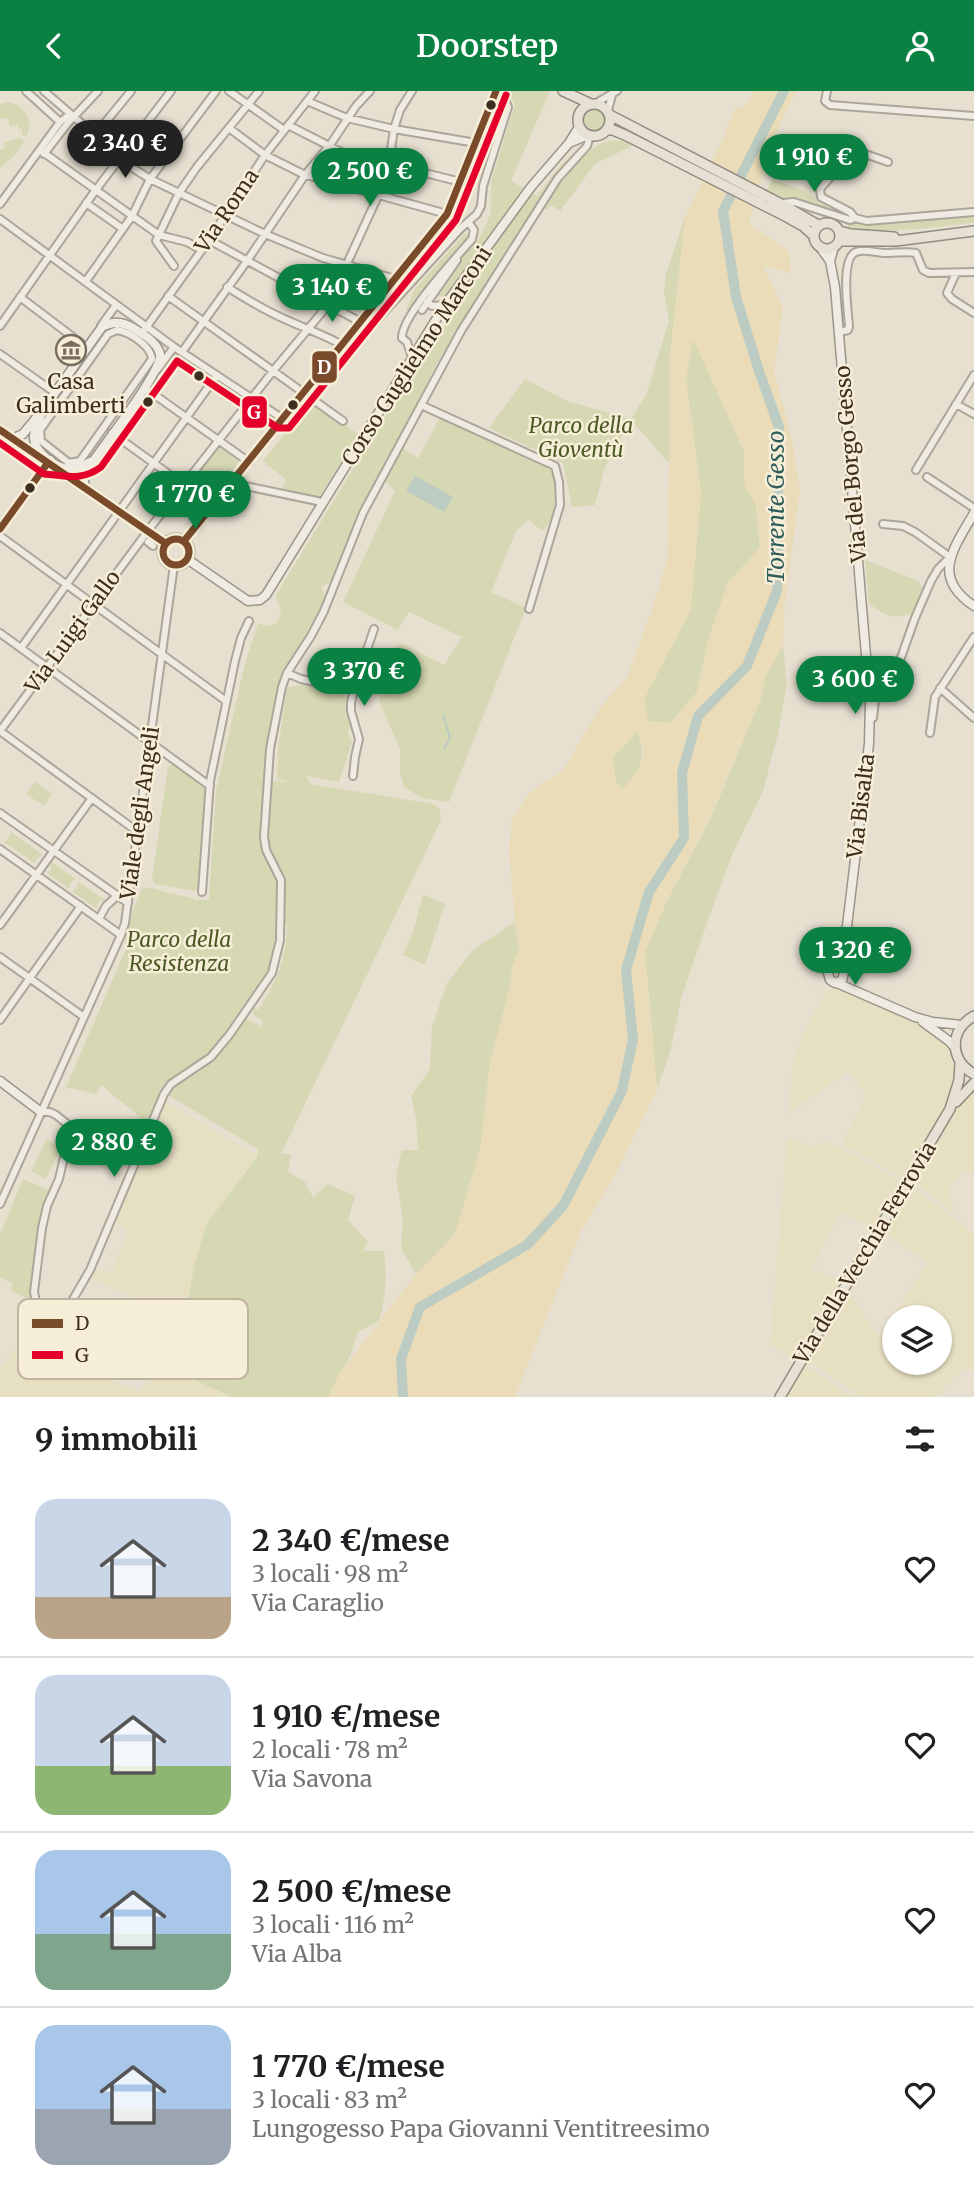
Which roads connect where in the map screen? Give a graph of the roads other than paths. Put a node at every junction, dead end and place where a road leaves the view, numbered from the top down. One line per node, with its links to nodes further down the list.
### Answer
1 (26, 91): 24 (street)
2 (44, 91): 20 (street)
3 (98, 91): 20 (street)
4 (131, 91): 30 (street)
5 (172, 91): 37 (street)
6 (216, 91): 42 (street)
7 (229, 91): 18 (street)
8 (259, 91): 18 (street)
9 (315, 91): 16 (street, Via Roma)
10 (370, 91): 23 (street)
11 (412, 91): 28 (street, Via Luigi Gallo)
12 (827, 91): 22 (street)
13 (566, 93): 17 (main road); 21 (main road)
14 (614, 93): 17 (street); 19 (street)
15 (495, 94): 32 (street); 57 (street)
16 (307, 101): 23 (street); 25 (street, Via Roma)
17 (594, 104): 19 (main road); 21 (main road)
18 (248, 105): 25 (street); 27 (street)
19 (609, 112): 29 (main road); 40 (main road)
20 (71, 116): 24 (street); 30 (street); 35 (street)
21 (578, 116): 26 (main road)
22 (974, 116)
23 (347, 118): 28 (street); 34 (street)
24 (60, 122): 35 (street)
25 (286, 127): 34 (street); 36 (street, Via Roma)
26 (579, 127): 31 (main road); 33 (street, Corso Guglielmo Marconi)
27 (229, 128): 36 (street); 45 (street)
28 (394, 129): 32 (street); 39 (street, Via Luigi Gallo)
29 (607, 130): 31 (main road); 40 (main road)
30 (95, 135): 37 (street)
31 (589, 135): 33 (street, Corso Guglielmo Marconi); 113 (street)
32 (476, 143): 43 (street)
33 (569, 143): 84 (street, Corso Guglielmo Marconi)
34 (328, 147): 39 (street); 41 (street)
35 (42, 152): 44 (street); 49 (street)
36 (265, 155): 41 (street); 52 (street, Via Roma)
37 (119, 159): 42 (street); 44 (street)
38 (888, 162): 55 (street)
39 (389, 163): 43 (street); 46 (street, Via Luigi Gallo)
40 (693, 164): 47 (main road)
41 (305, 175): 46 (street); 61 (street)
42 (150, 179): 45 (street); 54 (street)
43 (461, 183): 53 (street)
44 (95, 191): 48 (street); 54 (street)
45 (179, 193): 52 (street); 62 (street)
46 (378, 196): 53 (street); 73 (street, Via Luigi Gallo)
47 (764, 200): 50 (main road); 63 (main road)
48 (86, 203): 59 (street); 69 (street)
49 (0, 204)
50 (781, 204): 55 (street); 58 (main road)
51 (974, 212): 55 (street)
52 (225, 213): 61 (street); 64 (street, Via Roma)
53 (447, 214): 76 (street)
54 (132, 216): 59 (street); 62 (street)
55 (855, 218)
56 (0, 219): 69 (street)
57 (469, 223): 68 (street); 89 (street)
58 (818, 225): 63 (main road); 65 (main road)
59 (123, 229): 77 (street)
60 (974, 230): 65 (main road)
61 (265, 233): 70 (street); 73 (street)
62 (159, 235): 67 (street); 72 (street)
63 (813, 235): 66 (main road)
64 (209, 240): 67 (street, Via Roma); 70 (street)
65 (837, 240): 66 (main road); 71 (street, Via del Borgo Gesso)
66 (820, 247): 71 (street, Via del Borgo Gesso)
67 (202, 250): 79 (street, Via Roma)
68 (461, 252): 81 (street); 97 (street)
69 (50, 255): 77 (street); 80 (street)
70 (247, 261): 78 (street); 83 (street)
71 (830, 261): 94 (street, Via del Borgo Gesso)
72 (174, 265)
73 (347, 265): 76 (street); 83 (street, Via Luigi Gallo)
74 (974, 272): 75 (street)
75 (956, 274): 86 (street); 94 (street)
76 (395, 279): 89 (street)
77 (86, 281): 82 (street)
78 (227, 287): 88 (street); 91 (street)
79 (168, 296): 88 (street); 93 (street, Via Roma)
80 (20, 297): 90 (street); 99 (street)
81 (430, 304): 84 (street); 85 (street); 87 (street)
82 (116, 305): 92 (street); 93 (street)
83 (328, 305): 89 (street); 91 (street, Via Luigi Gallo)
84 (445, 306): 87 (street, Corso Guglielmo Marconi)
85 (422, 310)
86 (974, 313)
87 (437, 318): 96 (street, Corso Guglielmo Marconi)
88 (203, 321): 101 (street); 105 (street)
89 (361, 322): 98 (street)
90 (0, 326)
91 (309, 329): 98 (street); 105 (street, Via Luigi Gallo)
92 (98, 331): 93 (street); 99 (street)
93 (144, 331): 100 (street); 104 (street)
94 (839, 332): 156 (street, Via del Borgo Gesso)
95 (127, 333): 95 (street)
96 (422, 341): 97 (street); 103 (street, Corso Guglielmo Marconi)
97 (407, 342): 103 (street)
98 (342, 345): 110 (street)
99 (86, 347): 109 (street)
100 (174, 347): 101 (street); 104 (street)
101 (182, 352): 106 (street)
102 (0, 353): 109 (street)
103 (412, 357): 132 (street, Corso Guglielmo Marconi)
104 (156, 371): 108 (street)
105 (273, 371): 110 (street); 111 (street, Via Luigi Gallo)
106 (217, 375): 111 (street); 116 (street)
107 (974, 375): 112 (street)
108 (145, 388): 116 (street); 120 (street)
109 (54, 392): 114 (street)
110 (304, 393): 117 (street); 118 (street)
111 (252, 398): 117 (street); 122 (street, Via Luigi Gallo)
112 (957, 404): 115 (street); 127 (street)
113 (421, 405): 148 (street); 157 (street)
114 (42, 411): 121 (street); 124 (street)
115 (974, 414)
116 (186, 419): 122 (street); 126 (street)
117 (282, 419): 125 (street)
118 (343, 421)
119 (0, 430): 121 (street)
120 (112, 433): 123 (street); 126 (street)
121 (12, 439): 124 (street)
122 (219, 441): 125 (street); 130 (street, Via Luigi Gallo)
123 (92, 461): 124 (street); 131 (street)
124 (49, 462): 131 (street); 137 (street)
125 (249, 462): 129 (street)
126 (154, 463): 130 (street); 135 (street)
127 (916, 470)
128 (927, 477): 134 (street)
129 (231, 483): 132 (street); 133 (street)
130 (184, 485): 133 (street); 138 (street, Via Luigi Gallo)
131 (85, 488): 135 (street)
132 (322, 502): 143 (street, Corso Guglielmo Marconi)
133 (213, 506): 140 (street)
134 (974, 510): 142 (street, Via Bisalta)
135 (119, 512): 138 (street); 145 (street)
136 (883, 524): 142 (street)
137 (0, 529)
138 (147, 532): 141 (street); 146 (street, Via Luigi Gallo)
139 (0, 537): 145 (street)
140 (184, 541): 141 (street); 143 (street)
141 (165, 543): 144 (street)
142 (950, 557): 147 (street); 158 (street, Via Bisalta)
143 (187, 559): 144 (street)
144 (174, 565): 154 (street, Viale degli Angeli)
145 (66, 586): 146 (street); 153 (street)
146 (92, 605): 154 (street); 155 (street, Via Luigi Gallo)
147 (974, 605)
148 (529, 609)
149 (249, 621): 164 (street)
150 (374, 629): 162 (street)
151 (0, 633): 153 (street)
152 (974, 637): 161 (street)
153 (21, 648): 155 (street)
154 (162, 656): 164 (street); 168 (street, Viale degli Angeli)
155 (48, 667): 166 (street, Via Luigi Gallo); 168 (street)
156 (868, 668): 159 (street, Via del Borgo Gesso); 160 (street, Via del Borgo Gesso)
157 (287, 673): 162 (street); 206 (street)
158 (893, 677): 159 (street); 163 (street, Via Bisalta)
159 (876, 681): 160 (street)
160 (869, 688): 163 (street); 169 (street, Via del Borgo Gesso)
161 (940, 688): 165 (street); 167 (street)
162 (354, 690): 170 (street)
163 (879, 695): 169 (street, Via Bisalta)
164 (226, 701): 171 (street)
165 (974, 718)
166 (0, 731): 172 (street)
167 (930, 733)
168 (150, 741): 171 (street); 174 (street, Viale degli Angeli)
169 (869, 744): 185 (street, Via Bisalta)
170 (354, 775)
171 (209, 786): 178 (street)
172 (92, 798): 174 (street); 176 (street)
173 (0, 813): 176 (street)
174 (138, 832): 180 (street, Viale degli Angeli)
175 (0, 849): 177 (street)
176 (54, 852): 177 (street); 179 (street)
177 (36, 874): 181 (street); 183 (street)
178 (202, 892)
179 (117, 896): 180 (street); 182 (street)
180 (128, 903): 184 (street, Viale degli Angeli)
181 (81, 906): 182 (street); 189 (street)
182 (99, 919): 184 (street)
183 (0, 925)
184 (121, 935): 193 (street, Viale degli Angeli)
185 (842, 943): 187 (street, Via Bisalta); 188 (street, Via Bisalta)
186 (0, 957): 189 (street)
187 (831, 968): 188 (street); 190 (street)
188 (844, 971): 190 (street); 191 (street)
189 (30, 979): 193 (street); 195 (street)
190 (837, 983): 191 (street)
191 (858, 991): 194 (street)
192 (974, 1016): 196 (main road)
193 (84, 1017): 203 (street, Viale degli Angeli)
194 (915, 1017): 196 (street); 197 (street)
195 (0, 1020)
196 (962, 1025): 197 (main road)
197 (955, 1048): 198 (main road)
198 (960, 1063): 199 (main road); 202 (main road, Via della Vecchia Ferrovia)
199 (974, 1074)
200 (0, 1081): 203 (street)
201 (974, 1083): 202 (main road, Via della Vecchia Ferrovia)
202 (950, 1109): 207 (main road, Via della Vecchia Ferrovia)
203 (41, 1112): 204 (street, Viale degli Angeli); 205 (street)
204 (0, 1204)
205 (34, 1299)
206 (72, 1299)
207 (780, 1397)

